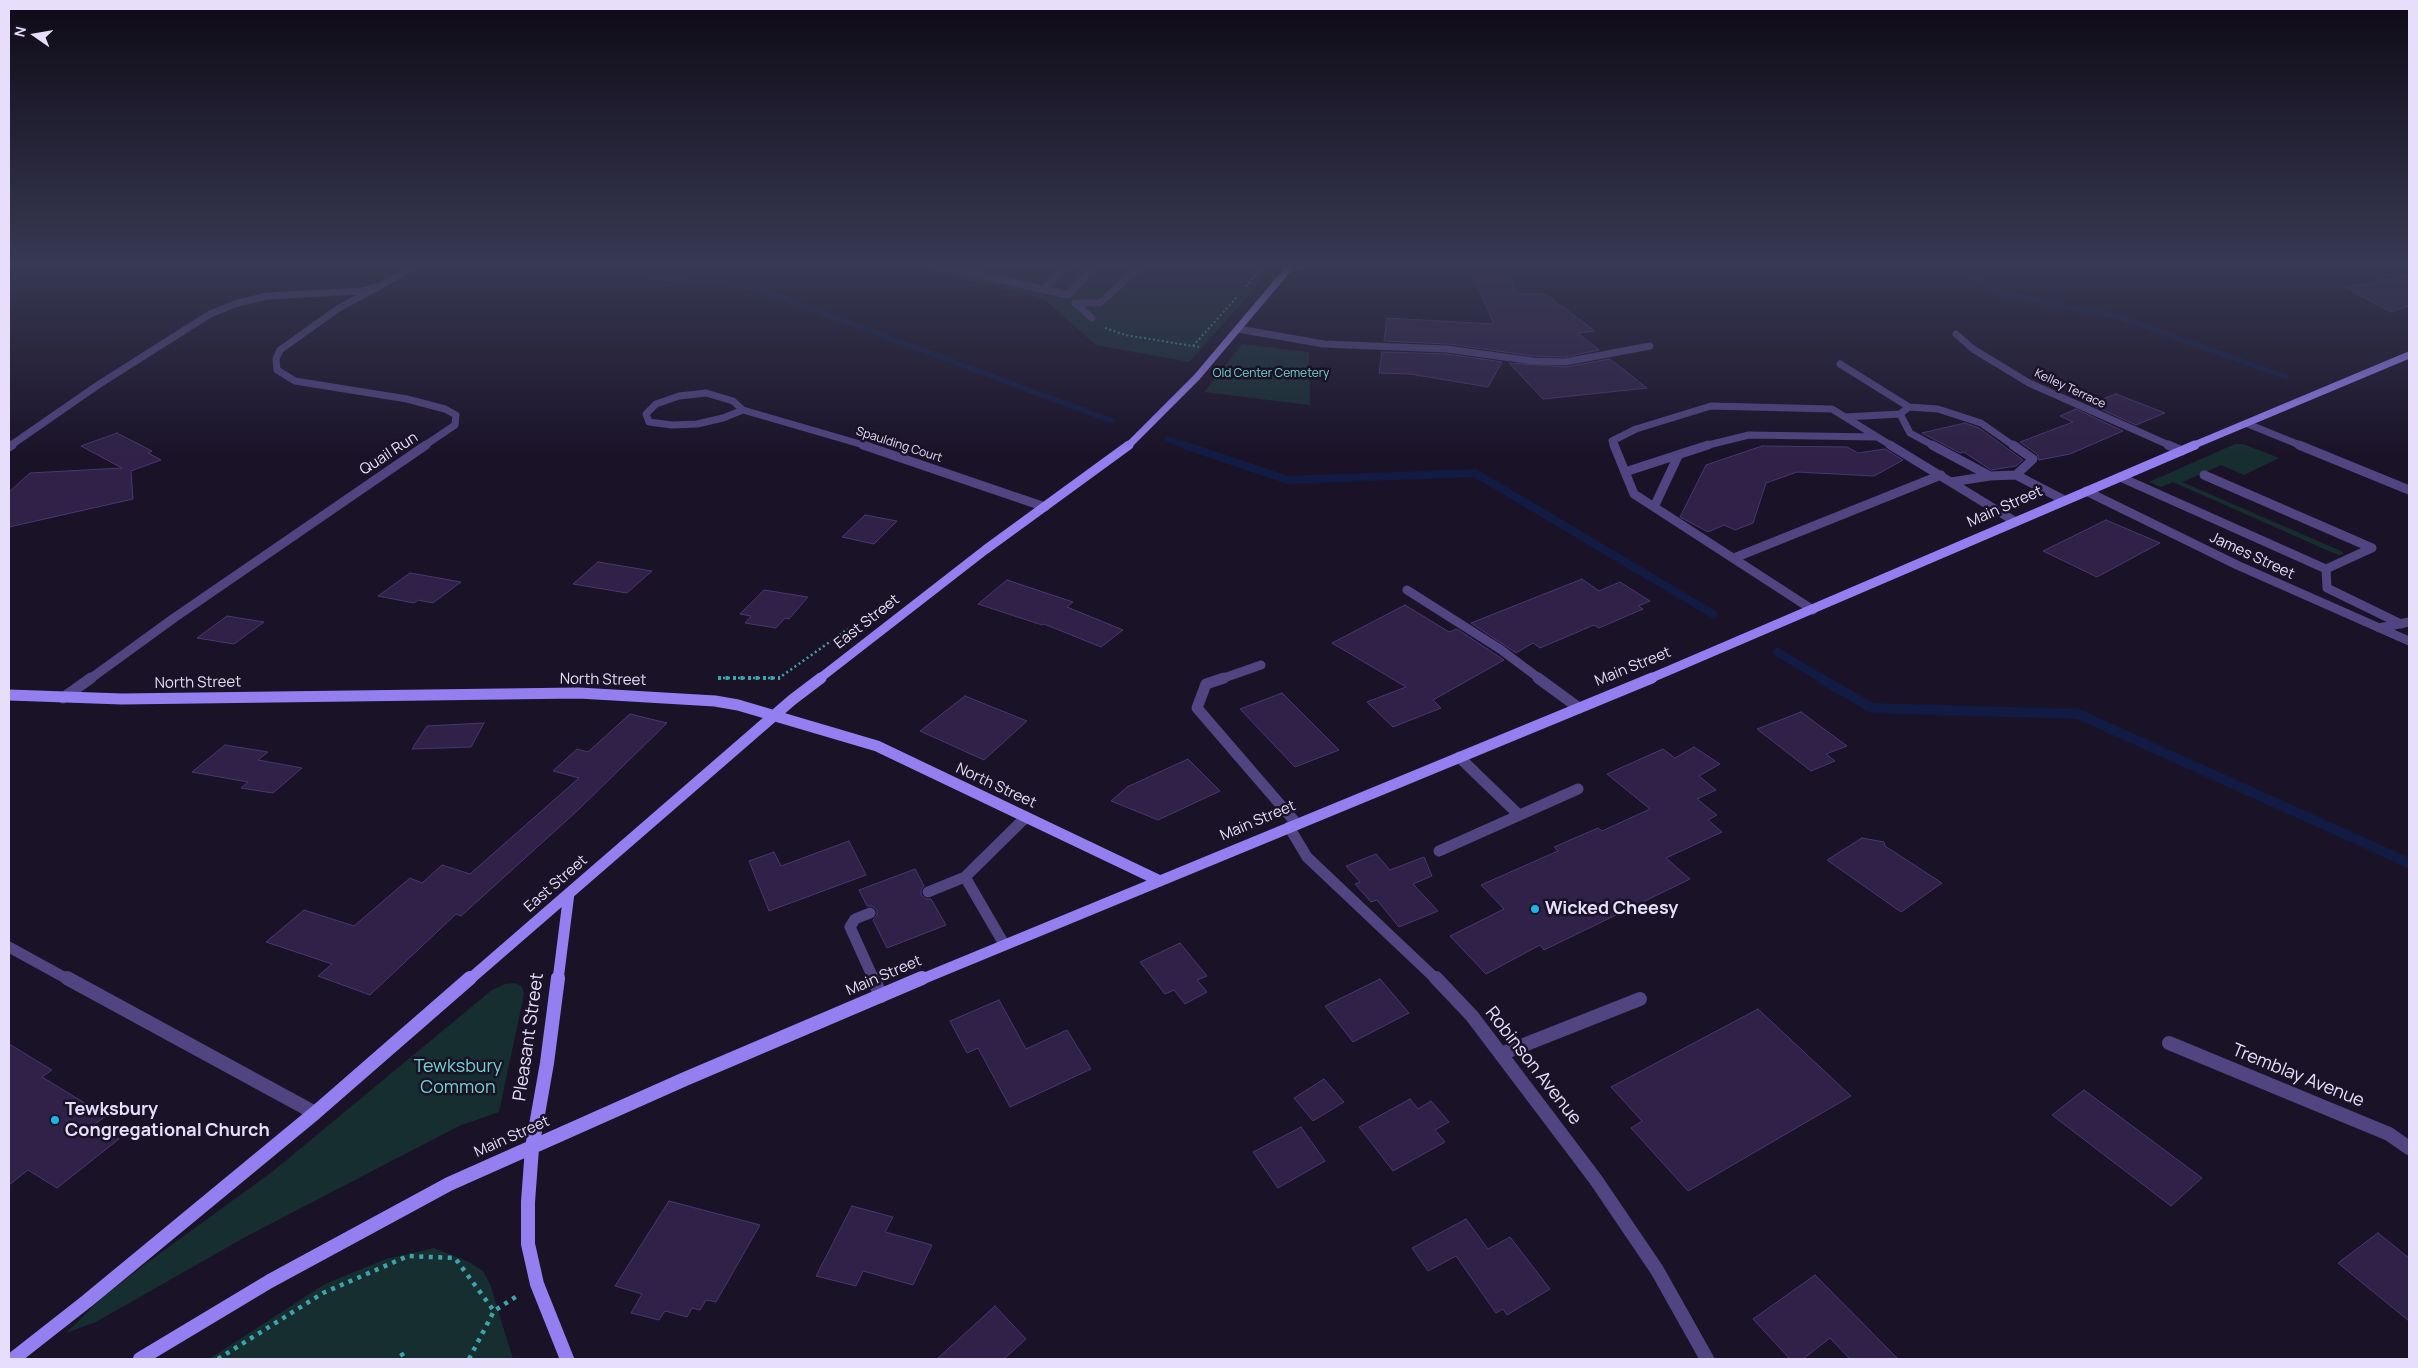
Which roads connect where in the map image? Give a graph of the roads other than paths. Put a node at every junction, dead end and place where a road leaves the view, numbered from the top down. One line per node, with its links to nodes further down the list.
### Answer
1 (184, 329): 14 (street, Quail Run)
2 (310, 329): 41 (street, Quail Run)
3 (1238, 329): 5 (street); 27 (main road, East Street)
4 (1956, 334): 15 (street, Kelley Terrace)
5 (1650, 346)
6 (2409, 355): 12 (main road, Main Street)
7 (1840, 364): 8 (street)
8 (1910, 407): 10 (street); 19 (street)
9 (743, 410): 9 (street, Spaulding Court); 27 (street, Spaulding Court)
10 (1900, 414): 11 (street); 21 (street)
11 (1845, 417): 13 (street); 17 (street)
12 (2248, 424): 15 (main road, Main Street); 24 (street)
13 (1878, 437): 16 (street); 18 (street)
14 (9, 447)
15 (2182, 451): 22 (main road, Main Street)
16 (1678, 456): 17 (street); 28 (street)
17 (1625, 472): 28 (street)
18 (1940, 475): 23 (street); 30 (street)
19 (2016, 475): 21 (street); 26 (street)
20 (2204, 475): 31 (street)
21 (1990, 476): 23 (street)
22 (2120, 477): 25 (main road, Main Street); 31 (street)
23 (1951, 482): 29 (street)
24 (2409, 490)
25 (2086, 491): 26 (main road, Main Street); 34 (street, James Street)
26 (2064, 500): 29 (main road, Main Street)
27 (1045, 507): 43 (main road, East Street)
28 (1654, 507): 30 (street)
29 (2016, 522): 35 (main road, Main Street)
30 (1734, 558): 35 (street)
31 (2326, 569): 33 (street)
32 (1407, 590): 42 (street)
33 (2339, 594): 34 (street); 36 (street)
34 (2320, 602): 37 (street, James Street)
35 (1813, 610): 42 (main road, Main Street)
36 (2405, 623): 37 (street)
37 (2379, 628): 38 (street, James Street)
38 (2409, 641)
39 (1261, 665): 48 (street, Robinson Avenue)
40 (9, 695): 41 (main road, North Street)
41 (64, 698): 43 (main road, North Street)
42 (1579, 708): 44 (main road, Main Street)
43 (772, 716): 47 (main road, North Street); 53 (main road, East Street)
44 (1459, 757): 46 (street); 48 (main road, Main Street)
45 (1578, 789): 46 (street)
46 (1519, 815): 49 (street)
47 (1026, 817): 50 (street); 51 (main road, North Street)
48 (1293, 826): 51 (main road, Main Street); 60 (street, Robinson Avenue)
49 (1440, 851)
50 (965, 877): 52 (street); 55 (street)
51 (1160, 881): 55 (main road, Main Street)
52 (928, 892)
53 (569, 893): 61 (main road, East Street); 62 (main road, Pleasant Street)
54 (870, 913): 57 (street)
55 (1004, 944): 57 (main road, Main Street)
56 (9, 947): 61 (street)
57 (881, 996): 62 (main road, Main Street)
58 (1640, 999): 60 (street)
59 (2170, 1043): 63 (street, Tremblay Avenue)
60 (1502, 1054): 67 (street, Robinson Avenue)
61 (315, 1113): 64 (main road, East Street)
62 (532, 1148): 65 (main road, Main Street); 66 (main road, Pleasant Street)
63 (2409, 1148)
64 (10, 1359)
65 (140, 1359)
66 (567, 1359)
67 (1707, 1359)

